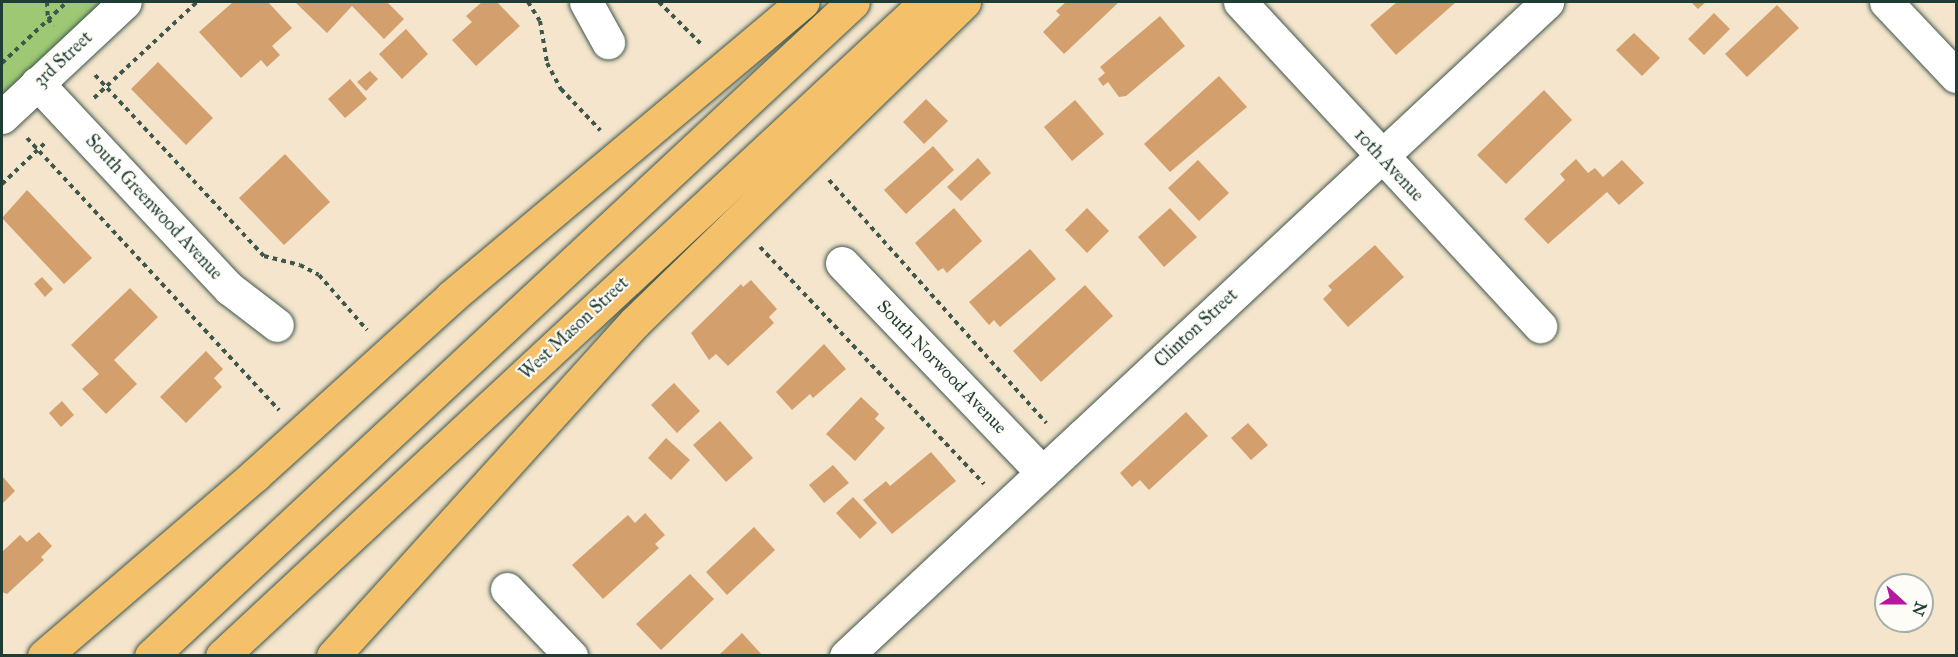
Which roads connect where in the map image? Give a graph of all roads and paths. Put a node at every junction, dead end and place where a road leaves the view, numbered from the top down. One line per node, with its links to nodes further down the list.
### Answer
1 (48, 2): 15 (path)
2 (67, 2): 15 (path)
3 (125, 2): 17 (street, 3rd Street)
4 (196, 2): 22 (path)
5 (528, 2): 25 (path)
6 (586, 2): 16 (street)
7 (659, 2): 18 (path)
8 (802, 2): 40 (main road)
9 (853, 2): 41 (main road)
10 (926, 2): 42 (main road, West Mason Street)
11 (964, 2): 43 (main road)
12 (1240, 2): 27 (street, 10th Avenue)
13 (1547, 2): 27 (street, Clinton Street)
14 (1886, 2): 20 (street)
15 (48, 19): 17 (path); 19 (path)
16 (609, 42)
17 (73, 50): 21 (street, 3rd Street); 22 (path)
18 (711, 54)
19 (2, 63)
20 (1956, 76)
21 (37, 83): 23 (street, 3rd Street); 24 (street, South Greenwood Avenue)
22 (106, 86): 24 (path); 34 (path)
23 (3, 116): 26 (path)
24 (72, 119): 26 (path); 32 (street, South Greenwood Avenue)
25 (604, 134)
26 (38, 150): 29 (path); 35 (path)
27 (1381, 156): 33 (street, 10th Avenue); 36 (street, Clinton Street)
28 (821, 171): 36 (path)
29 (2, 184)
30 (751, 238): 38 (path)
31 (842, 263): 37 (street, South Norwood Avenue)
32 (277, 326)
33 (1540, 326)
34 (368, 332)
35 (287, 419)
36 (1068, 448): 37 (street, Clinton Street)
37 (1042, 472): 38 (street, Clinton Street)
38 (1005, 507): 45 (street, Clinton Street)
39 (507, 589): 44 (street)
40 (44, 656)
41 (152, 656)
42 (222, 656)
43 (333, 656)
44 (571, 656)
45 (846, 656)

